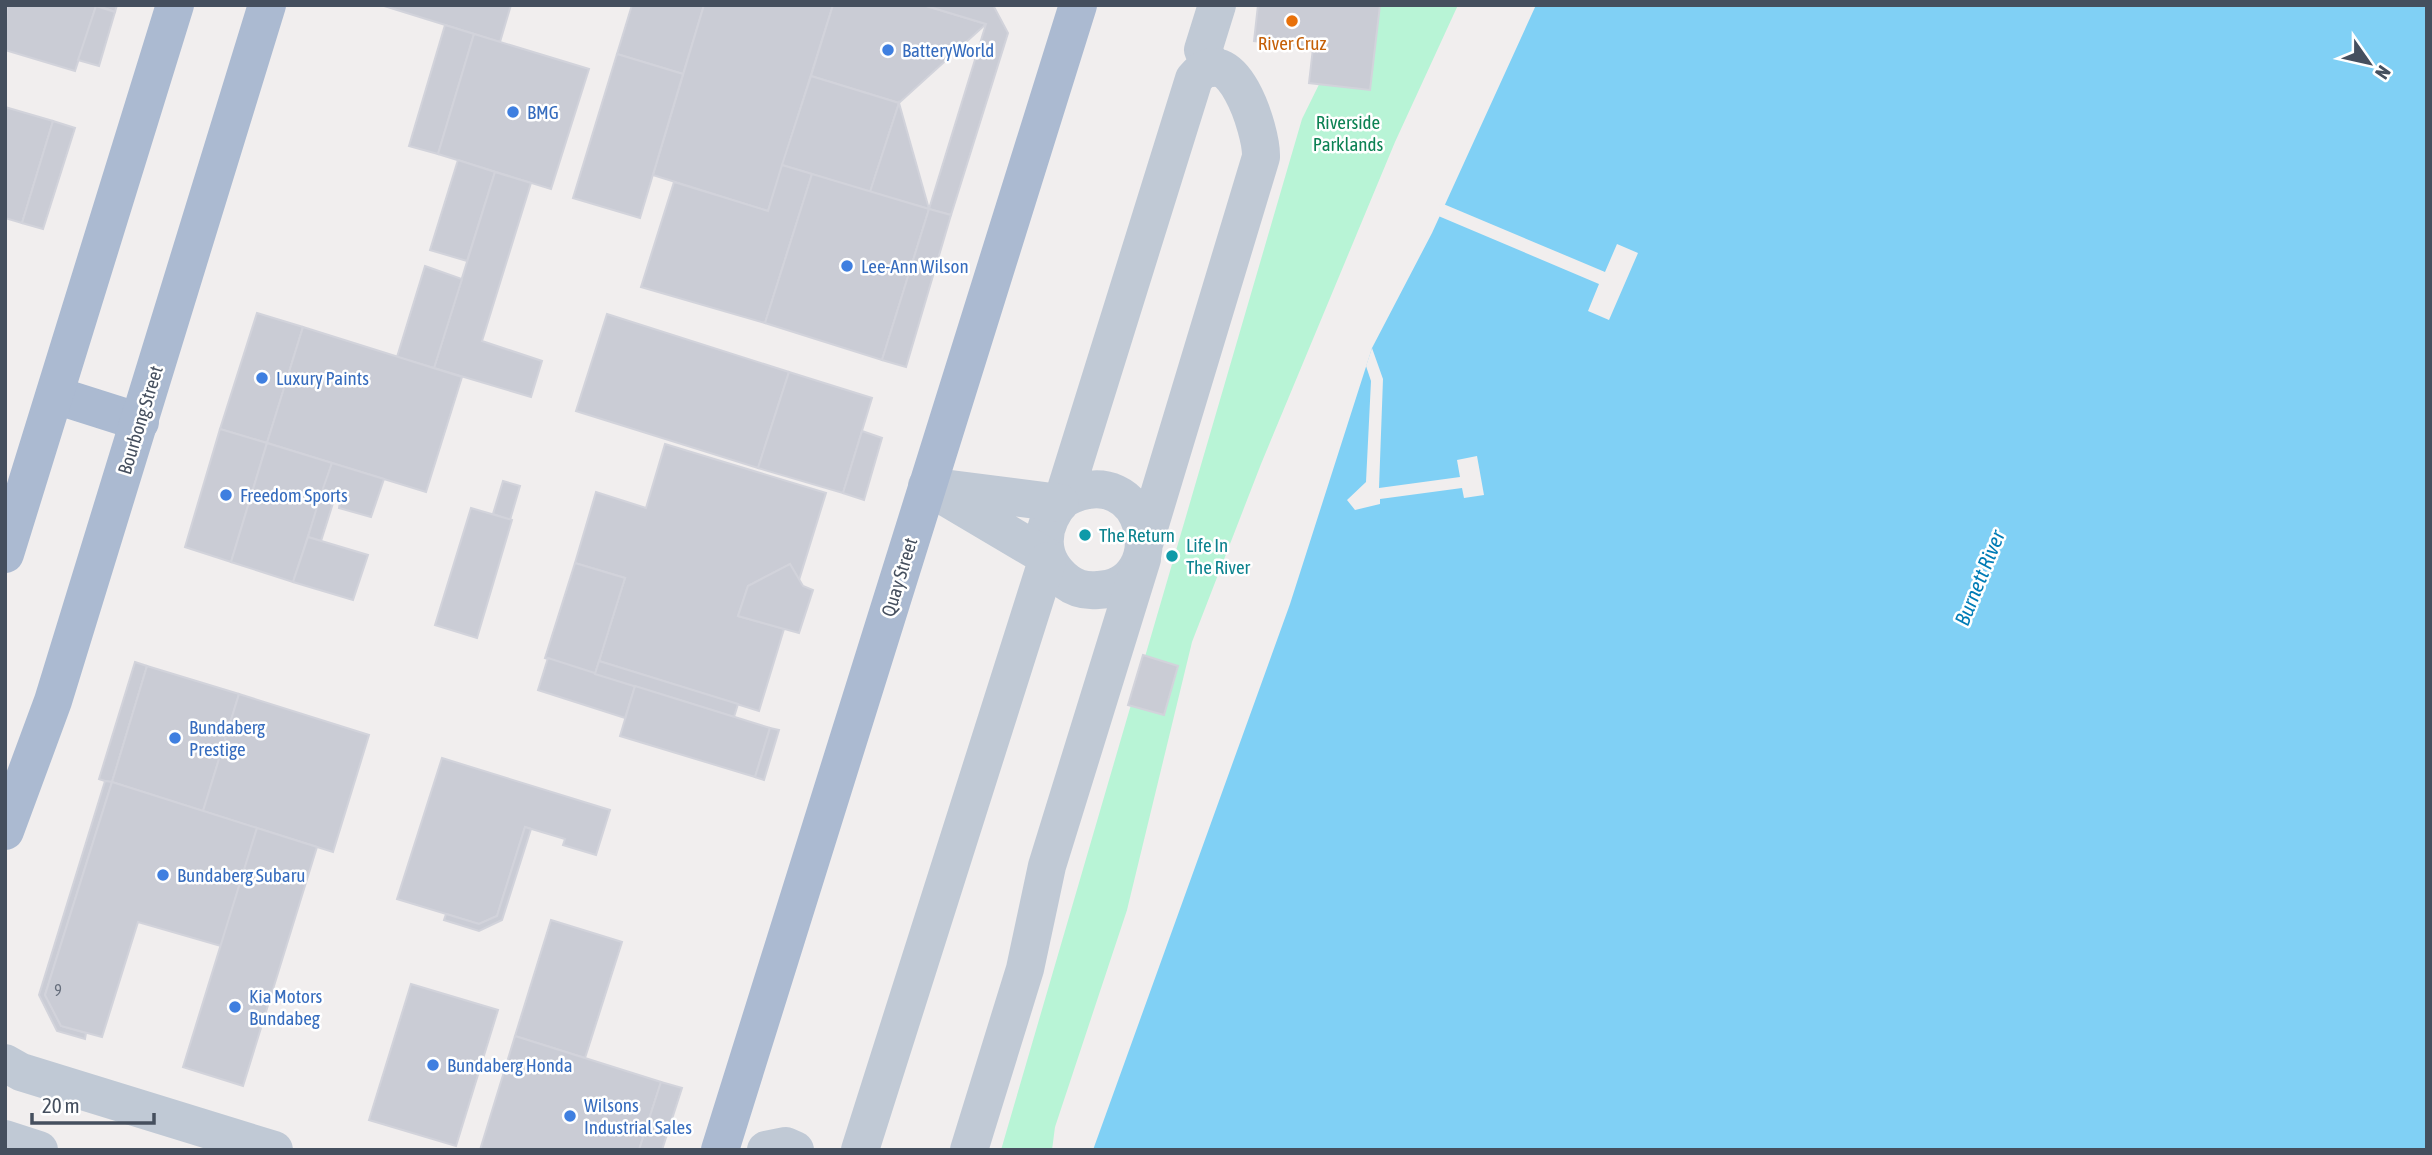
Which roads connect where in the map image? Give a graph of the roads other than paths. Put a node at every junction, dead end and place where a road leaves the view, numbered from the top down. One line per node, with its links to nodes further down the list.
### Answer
1 (176, 5): 6 (main road)
2 (267, 5): 7 (main road, Bourbong Street)
3 (1078, 5): 8 (main road, Quay Street)
4 (1217, 5): 5 (street)
5 (1212, 68): 9 (street); 10 (street)
6 (55, 395): 7 (main road); 11 (main road)
7 (140, 422): 13 (main road, Bourbong Street)
8 (928, 486): 9 (street); 12 (street); 18 (main road, Quay Street)
9 (1062, 501): 10 (street); 12 (street)
10 (1144, 549): 12 (street); 22 (street)
11 (5, 554)
12 (1047, 559): 21 (street)
13 (5, 831)
14 (5, 1063): 17 (street)
15 (5, 1139): 16 (street)
16 (39, 1150)
17 (274, 1150)
18 (720, 1150)
19 (766, 1150): 20 (street)
20 (795, 1150)
21 (860, 1150)
22 (969, 1150)

